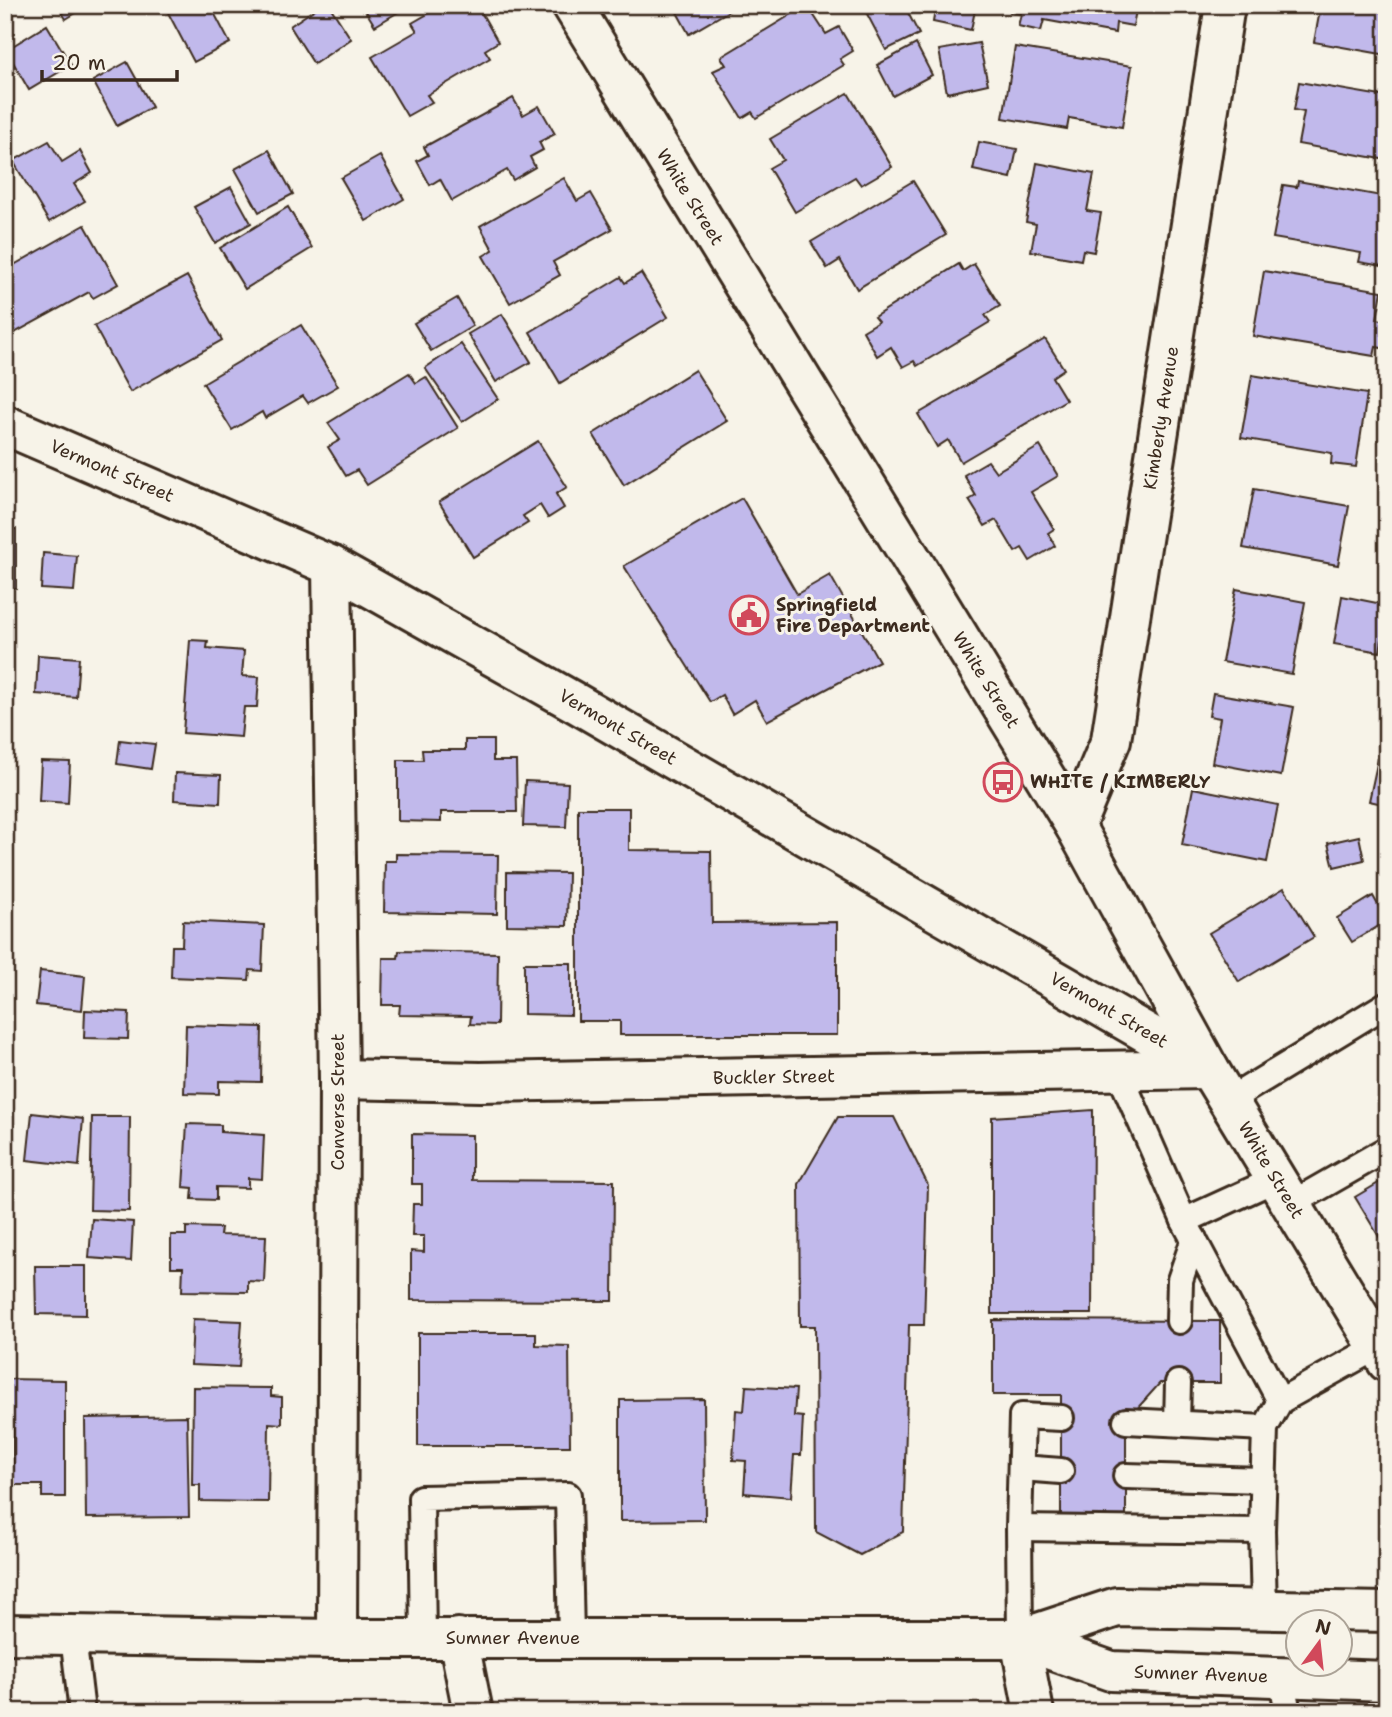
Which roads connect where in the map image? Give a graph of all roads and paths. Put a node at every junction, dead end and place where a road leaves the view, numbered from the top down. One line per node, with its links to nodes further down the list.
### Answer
1 (572, 5): 5 (main road, White Street)
2 (1225, 5): 5 (main road, Kimberly Avenue)
3 (5, 425): 4 (main road, Vermont Street)
4 (332, 566): 8 (main road, Converse Street); 9 (main road, Vermont Street)
5 (1075, 826): 9 (main road, White Street)
6 (1387, 1004): 9 (lane)
7 (1118, 1070): 8 (main road, Buckler Street); 9 (main road, Buckler Street); 12 (lane)
8 (339, 1079): 33 (main road, Converse Street)
9 (1219, 1084): 11 (main road, White Street)
10 (1387, 1149): 11 (lane)
11 (1284, 1191): 12 (lane); 14 (main road, White Street)
12 (1189, 1230): 13 (lane); 16 (lane)
13 (1179, 1321)
14 (1382, 1355): 16 (lane)
15 (1178, 1383): 19 (lane)
16 (1280, 1401): 20 (lane)
17 (1061, 1418): 21 (lane)
18 (1126, 1421): 19 (lane)
19 (1177, 1423): 20 (lane)
20 (1265, 1428): 24 (lane)
21 (1021, 1468): 22 (lane); 25 (lane)
22 (1061, 1471)
23 (1126, 1476): 24 (lane)
24 (1263, 1480): 26 (lane)
25 (1019, 1528): 26 (lane); 34 (lane)
26 (1262, 1531): 27 (lane)
27 (1264, 1609): 28 (main road, Sumner Avenue); 34 (main road, Sumner Avenue)
28 (1387, 1612)
29 (5, 1634): 30 (main road, Sumner Avenue)
30 (73, 1636): 33 (main road, Sumner Avenue); 37 (lane)
31 (440, 1638): 32 (main road, Sumner Avenue); 32 (lane); 33 (main road, Sumner Avenue); 38 (main road)
32 (571, 1638): 34 (main road, Sumner Avenue)
33 (337, 1639)
34 (1020, 1639): 36 (main road, Sumner Avenue); 39 (main road)
35 (1387, 1681): 36 (main road, Sumner Avenue)
36 (1284, 1694)
37 (82, 1712)
38 (473, 1712)
39 (1034, 1712)

